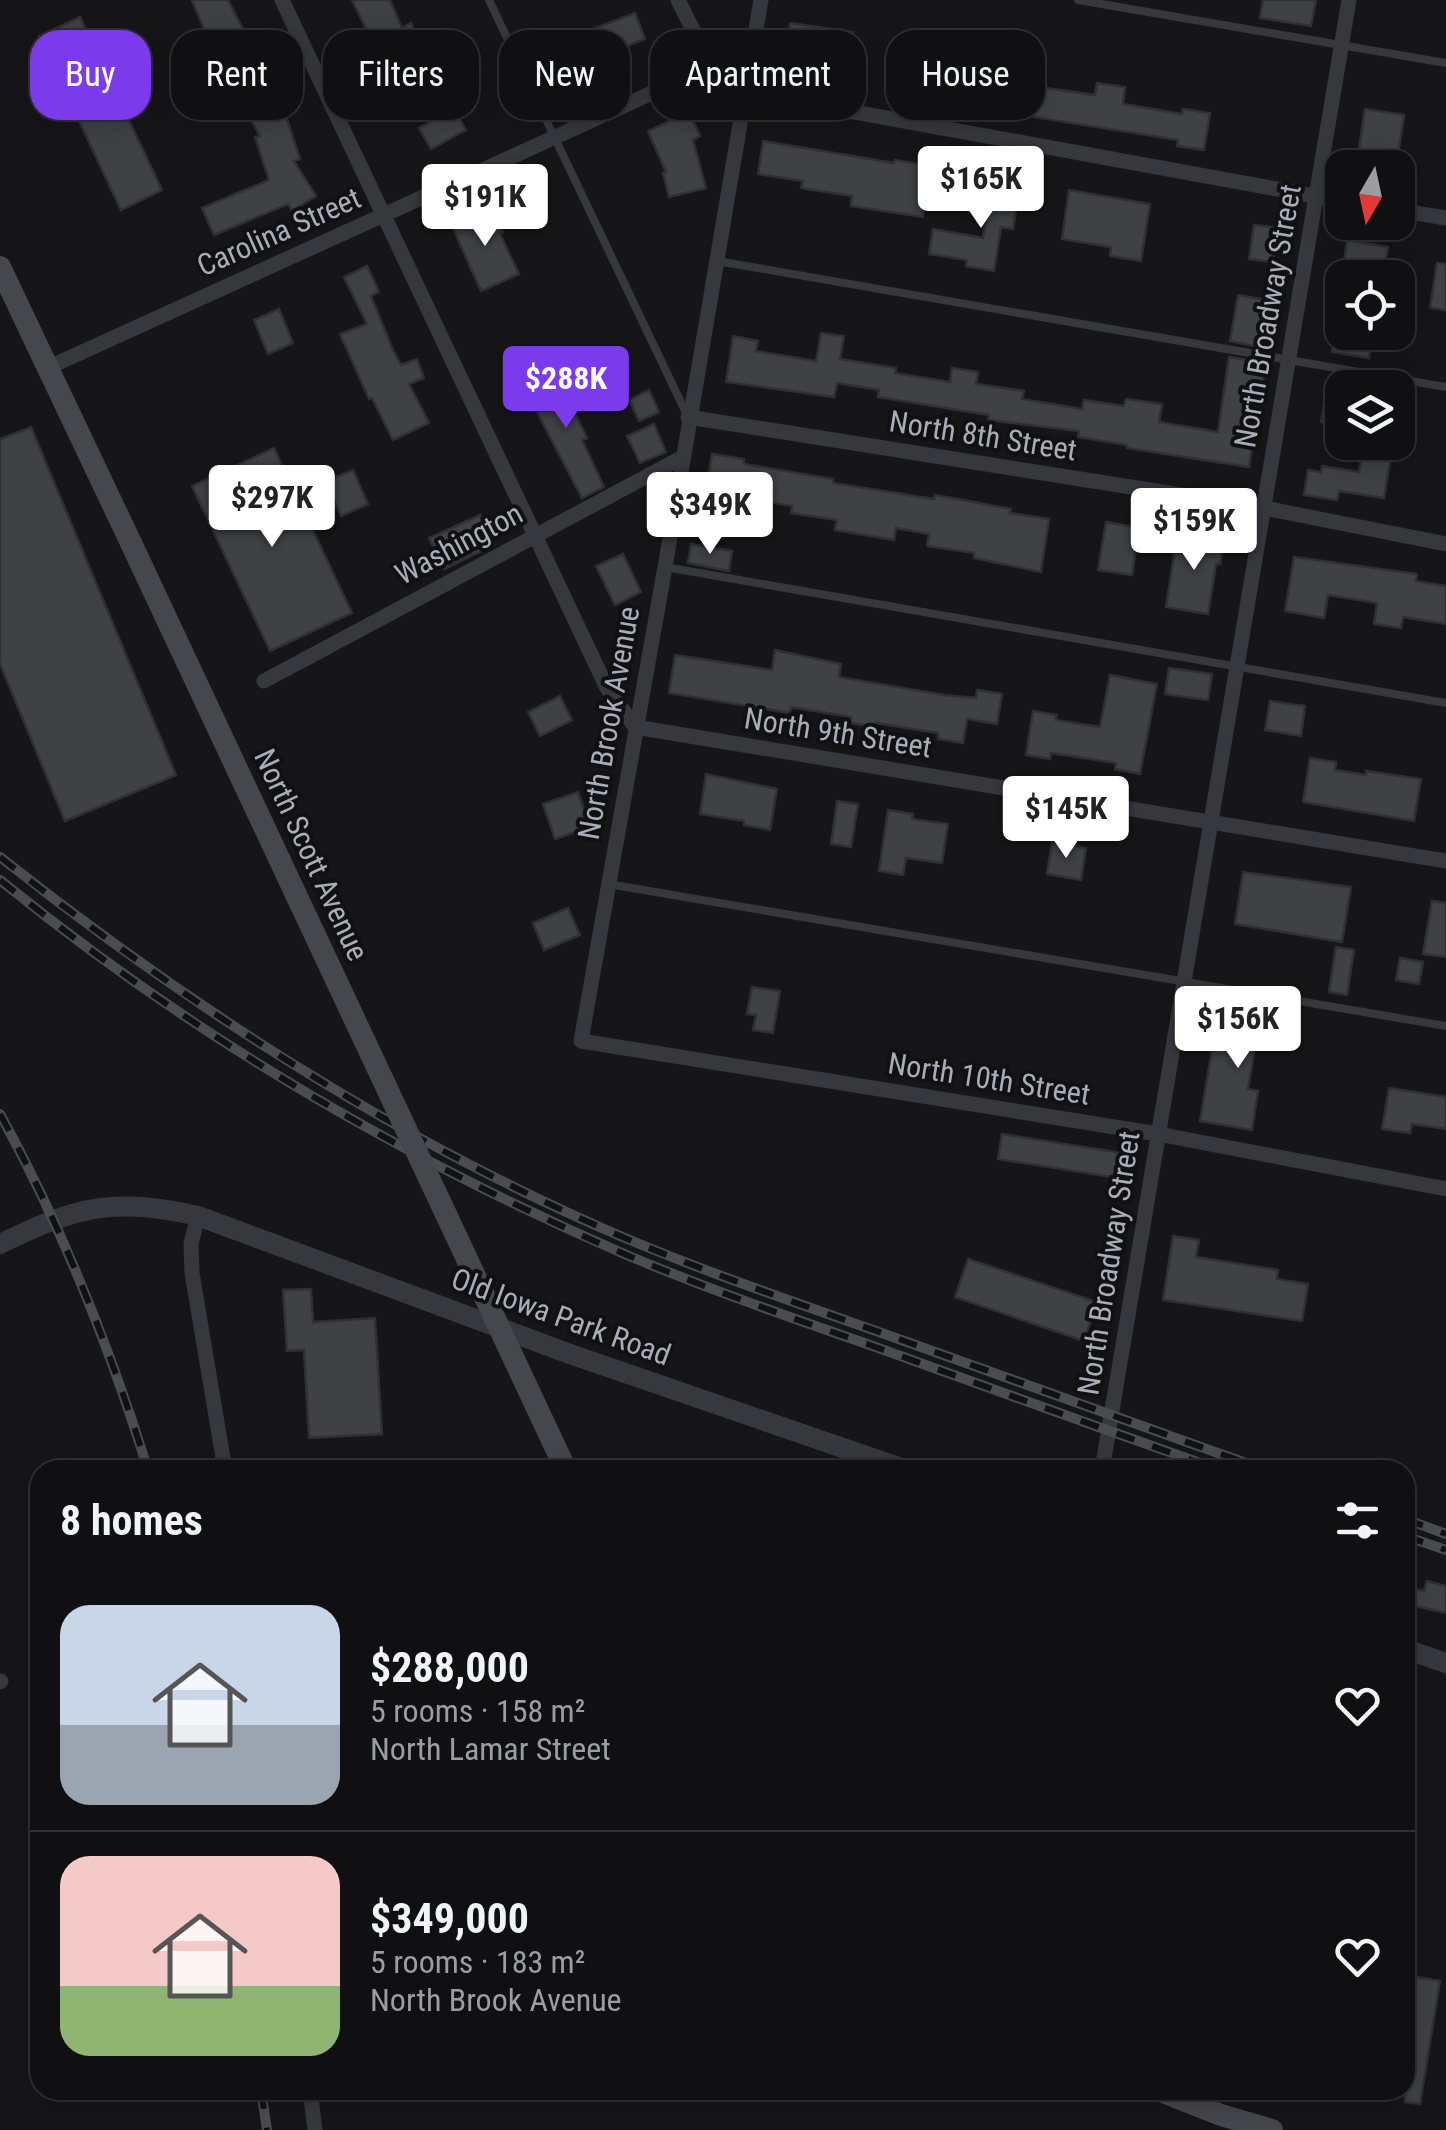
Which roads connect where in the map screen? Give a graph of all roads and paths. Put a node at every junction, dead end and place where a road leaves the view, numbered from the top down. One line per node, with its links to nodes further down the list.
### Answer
1 (282, 0): 18 (street)
2 (488, 0): 14 (lane)
3 (678, 0): 7 (street)
4 (761, 0): 8 (street, North Brook Avenue)
5 (1078, 0): 9 (lane)
6 (1348, 0): 9 (street, North Broadway Street)
7 (693, 30)
8 (756, 30)
9 (1341, 45): 10 (lane); 15 (street, North Broadway Street)
10 (1446, 63)
11 (650, 94): 14 (street, Carolina Street)
12 (866, 114): 15 (street)
13 (740, 120): 20 (street, North Brook Avenue)
14 (554, 138): 18 (street, Carolina Street); 25 (lane)
15 (1316, 196): 16 (street); 22 (street, North Broadway Street)
16 (1325, 198)
17 (1415, 213): 19 (street)
18 (384, 215): 23 (street, Carolina Street); 28 (street)
19 (1446, 218)
20 (716, 261): 22 (lane); 25 (street, North Brook Avenue)
21 (0, 267): 23 (main road, North Scott Avenue)
22 (1288, 360): 24 (lane); 27 (street, North Broadway Street)
23 (47, 368): 46 (main road, North Scott Avenue, bridge)
24 (1446, 387)
25 (688, 418): 26 (street, North Brook Avenue); 27 (street, North 8th Street)
26 (682, 458): 28 (street, Washington); 30 (street, North Brook Avenue)
27 (1264, 508): 29 (street, North 8th Street); 31 (street, North Broadway Street)
28 (534, 535): 32 (street, Washington); 34 (street)
29 (1446, 544)
30 (665, 567): 31 (lane); 34 (street, North Brook Avenue)
31 (1237, 667): 33 (lane); 35 (street, North Broadway Street)
32 (264, 681)
33 (1446, 703)
34 (635, 727): 35 (street, North 9th Street); 37 (street, North Brook Avenue)
35 (1211, 822): 36 (street, North 9th Street); 38 (street, North Broadway Street)
36 (1446, 861)
37 (608, 884): 38 (lane); 40 (street, North Brook Avenue)
38 (1184, 982): 39 (lane); 41 (street, North Broadway Street)
39 (1446, 1026)
40 (581, 1042): 41 (street, North 10th Street)
41 (1158, 1134): 42 (street, North 10th Street); 48 (street, North Broadway Street)
42 (1446, 1189)
43 (198, 1216): 44 (street, Old Iowa Park Road); 45 (street); 47 (street, Old Iowa Park Road)
44 (0, 1244)
45 (223, 1460)
46 (561, 1460)
47 (877, 1460)
48 (1104, 1460)
49 (1415, 1653): 50 (street)
50 (1446, 1664)
51 (311, 2100): 53 (street)
52 (1183, 2100): 54 (main road)
53 (315, 2130)
54 (1272, 2130)

